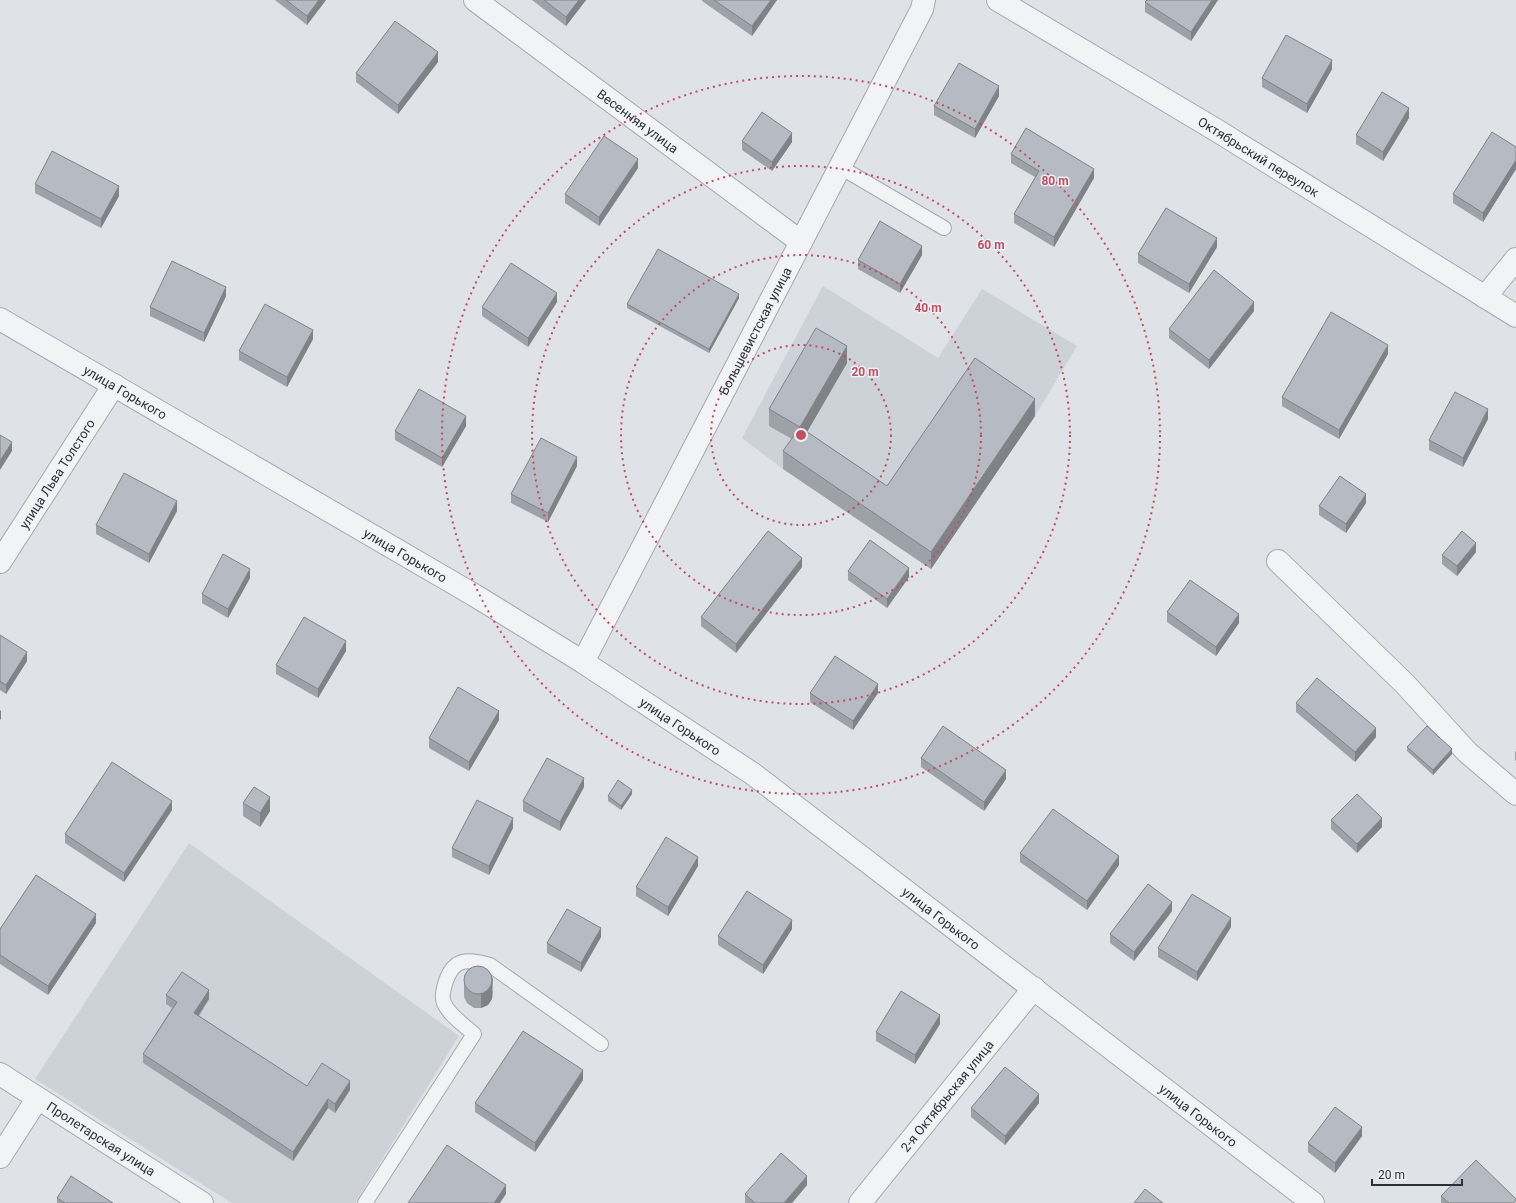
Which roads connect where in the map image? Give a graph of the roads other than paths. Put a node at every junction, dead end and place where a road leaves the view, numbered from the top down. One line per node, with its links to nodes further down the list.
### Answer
1 (475, 0): 6 (street, Весенняя улица)
2 (924, 0): 4 (street, Большевистская улица)
3 (998, 0): 8 (street, Октябрьский переулок)
4 (840, 167): 5 (lane); 6 (street, Большевистская улица)
5 (944, 228)
6 (801, 242): 14 (street, Большевистская улица)
7 (1516, 259): 8 (street)
8 (1485, 297): 9 (street, Октябрьский переулок)
9 (1516, 316)
10 (0, 319): 11 (street, улица Горького)
11 (114, 385): 13 (street, улица Льва Толстого); 14 (street, улица Горького)
12 (1278, 561): 15 (street)
13 (0, 562)
14 (583, 662): 16 (street, улица Горького)
15 (1516, 794)
16 (1034, 988): 23 (street, 2-я Октябрьская улица); 24 (street, улица Горького)
17 (601, 1044): 22 (lane)
18 (0, 1074): 19 (street, Пролетарская улица)
19 (37, 1099): 20 (street); 21 (street, Пролетарская улица)
20 (0, 1157)
21 (202, 1203)
22 (365, 1203)
23 (862, 1203)
24 (1313, 1203)

